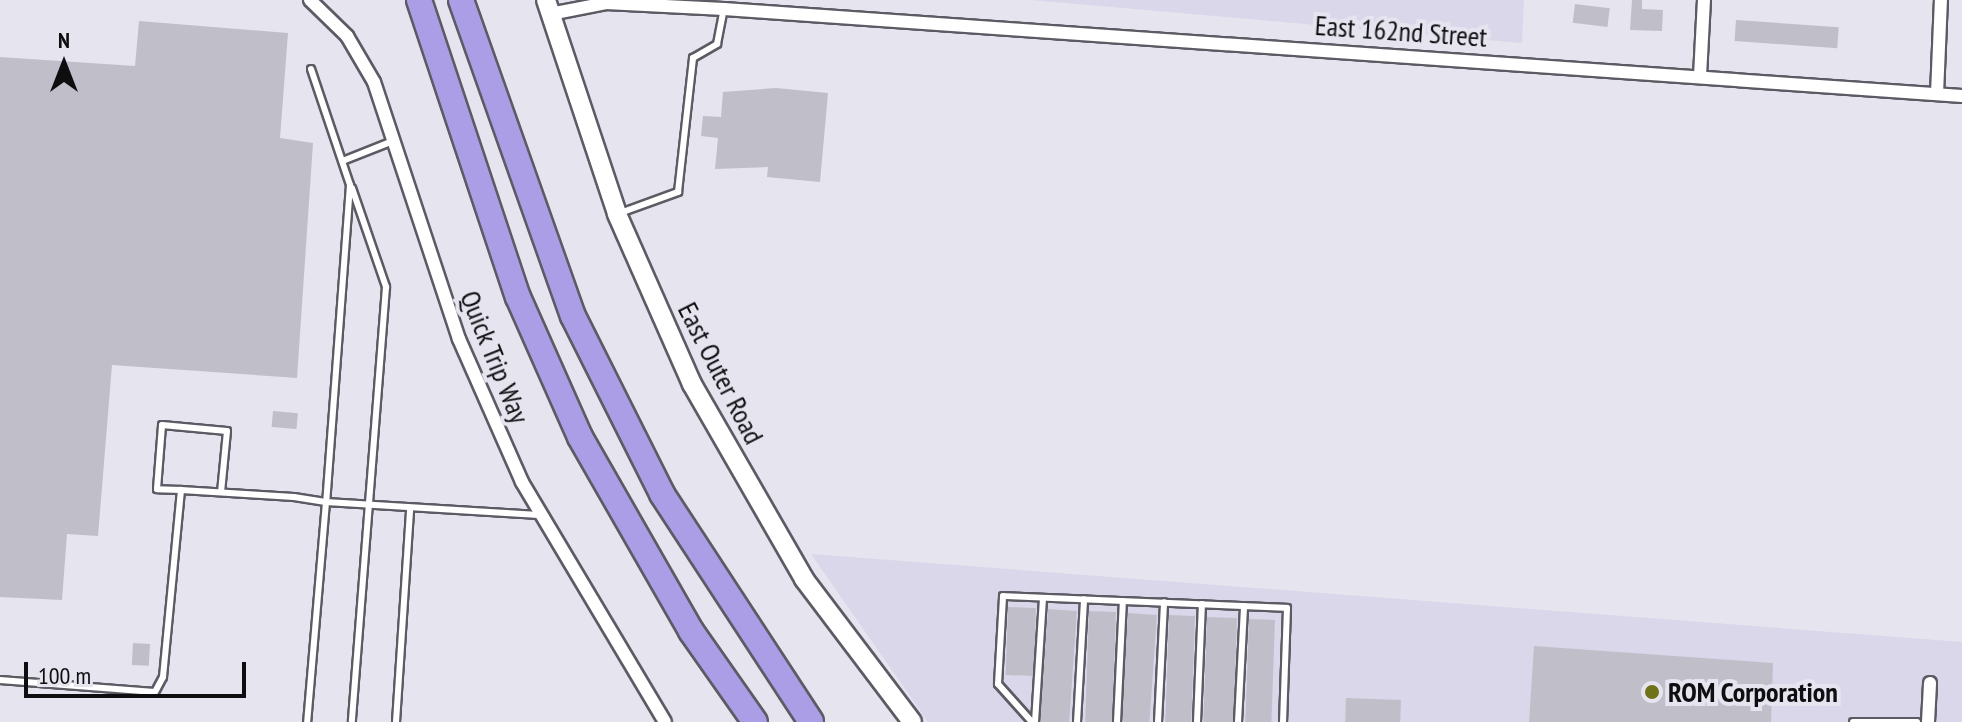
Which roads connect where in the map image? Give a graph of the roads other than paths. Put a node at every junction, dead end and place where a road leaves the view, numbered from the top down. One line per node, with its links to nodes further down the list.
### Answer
1 (310, 0): 12 (street, Quick Trip Way)
2 (419, 0): 35 (highway)
3 (461, 0): 36 (highway)
4 (1704, 0): 9 (street)
5 (1941, 0): 10 (street)
6 (548, 7): 7 (street, East 162nd Street); 15 (street, East Outer Road)
7 (724, 9): 9 (street, East 162nd Street); 15 (lane)
8 (311, 69): 13 (lane)
9 (1700, 76): 10 (street, East 162nd Street)
10 (1937, 94): 11 (street, East 162nd Street)
11 (1962, 96)
12 (393, 141): 13 (lane); 21 (street, Quick Trip Way)
13 (345, 160): 14 (lane)
14 (350, 185): 18 (lane); 19 (lane)
15 (617, 214): 37 (street, East Outer Road)
16 (181, 490): 17 (lane); 17 (lane); 28 (lane)
17 (221, 492): 18 (lane)
18 (326, 502): 19 (lane); 31 (lane)
19 (366, 505): 20 (lane); 32 (lane)
20 (410, 509): 21 (lane); 33 (lane)
21 (539, 515): 34 (street, Quick Trip Way)
22 (1043, 598): 23 (lane); 38 (lane); 38 (lane)
23 (1084, 599): 24 (lane); 39 (lane)
24 (1123, 601): 25 (lane); 40 (lane)
25 (1164, 602): 26 (lane); 41 (lane)
26 (1202, 604): 27 (lane); 42 (lane)
27 (1244, 606): 43 (lane); 44 (lane)
28 (0, 680)
29 (1930, 683): 47 (street)
30 (1878, 721): 45 (lane); 46 (lane)
31 (307, 722)
32 (352, 722)
33 (396, 722)
34 (665, 722)
35 (755, 722)
36 (811, 722)
37 (912, 722)
38 (1034, 722)
39 (1077, 722)
40 (1117, 722)
41 (1158, 722)
42 (1197, 722)
43 (1238, 722)
44 (1283, 722)
45 (1853, 722)
46 (1917, 722)
47 (1928, 722)

